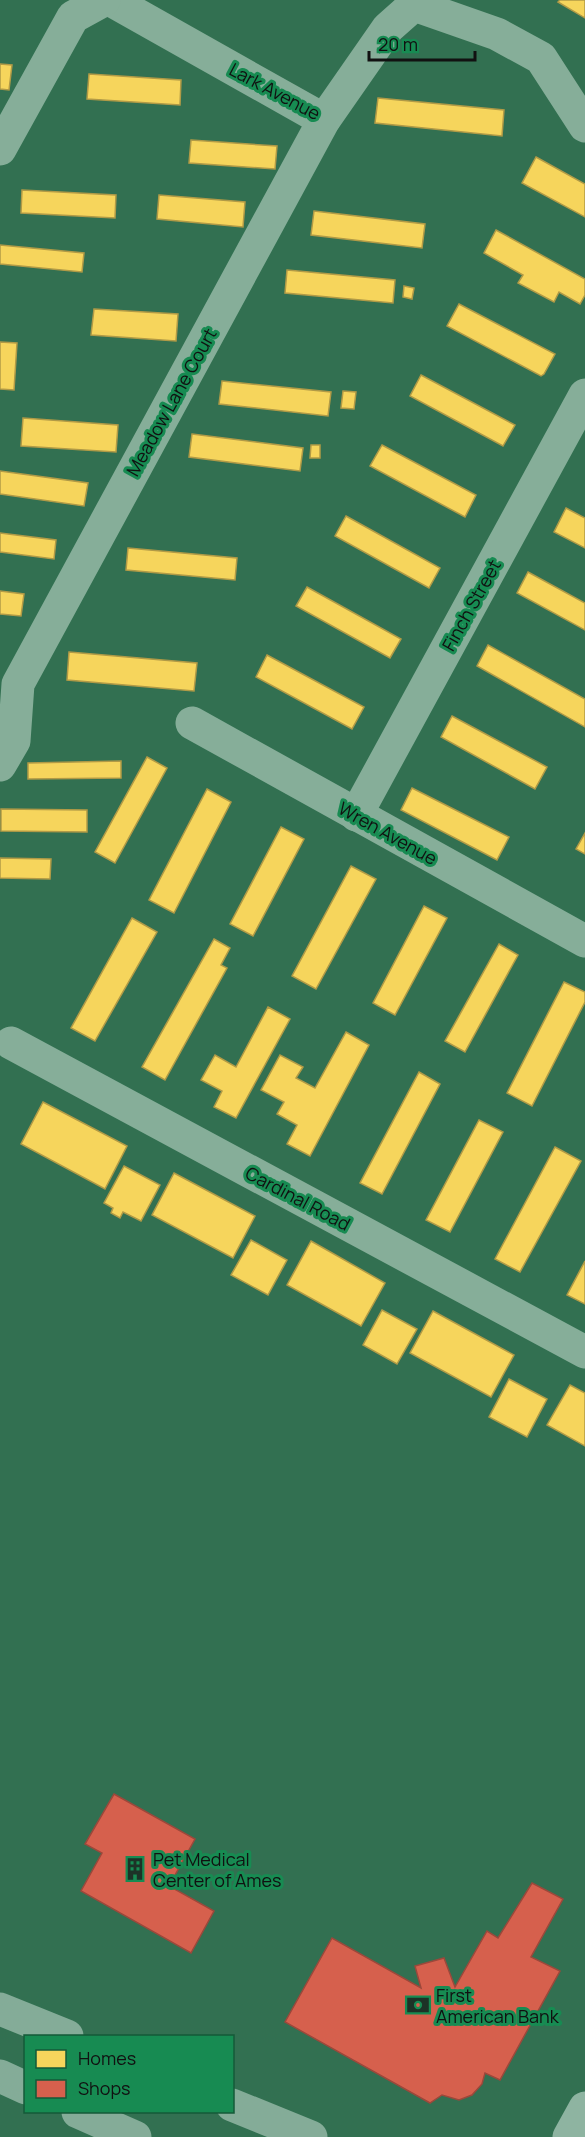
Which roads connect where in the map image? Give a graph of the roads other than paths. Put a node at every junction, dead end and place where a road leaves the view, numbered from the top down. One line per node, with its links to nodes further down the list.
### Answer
1 (104, 0): 5 (street)
2 (111, 0): 3 (street, Lark Avenue)
3 (324, 120): 4 (street, Lark Avenue); 7 (street, Meadow Lane Court)
4 (585, 126)
5 (0, 149)
6 (585, 395): 10 (street, Finch Street)
7 (9, 680): 9 (street, Meadow Lane Court)
8 (192, 723): 10 (street, Wren Avenue)
9 (0, 765)
10 (356, 815): 11 (street, Wren Avenue)
11 (585, 941)
12 (11, 1043): 13 (street, Cardinal Road)
13 (585, 1352)
14 (0, 2009): 15 (main road)
15 (62, 2035)
16 (0, 2076): 17 (main road)
17 (24, 2087)
18 (234, 2106): 22 (main road)
19 (585, 2108): 23 (main road)
20 (80, 2113): 21 (main road)
21 (135, 2137)
22 (311, 2137)
23 (569, 2137)

